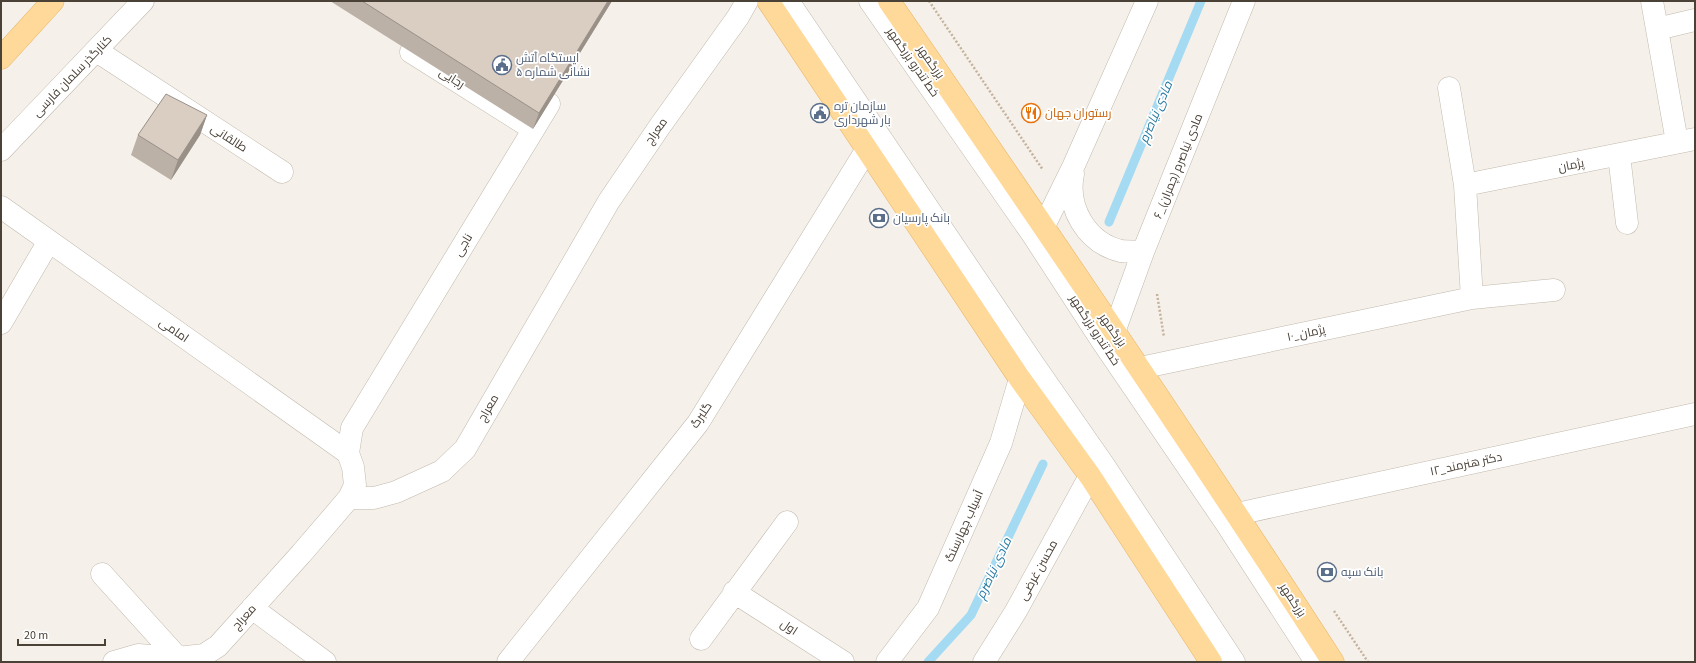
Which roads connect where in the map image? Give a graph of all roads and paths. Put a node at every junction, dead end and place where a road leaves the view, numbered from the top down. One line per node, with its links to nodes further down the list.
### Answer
1 (53, 1): 16 (main road)
2 (143, 1): 15 (street, کنارگذر سلمان فارسی)
3 (746, 1): 44 (street, معراج)
4 (768, 1): 21 (main road)
5 (788, 1): 60 (street)
6 (870, 1): 61 (street, خط تندرو بزرگمهر)
7 (889, 1): 30 (main road, بزرگمهر)
8 (929, 1): 27 (path)
9 (1147, 1): 24 (street)
10 (1244, 1): 32 (street, ۶_مادی نیاصرم (چمران))
11 (1652, 1): 13 (street, پژمان)
12 (1695, 20): 13 (street)
13 (1657, 29): 20 (street, پژمان)
14 (396, 42): 19 (street, رجایی)
15 (96, 52): 22 (street, کنارگذر سلمان فارسی); 25 (street, طالقانی)
16 (1, 58)
17 (1449, 88): 26 (street)
18 (558, 89): 19 (street, ناجی)
19 (533, 129): 42 (street, ناجی)
20 (1686, 141): 23 (street, پژمان)
21 (867, 149): 40 (main road); 55 (street, گلبرگ)
22 (1, 150)
23 (1619, 155): 26 (street, پژمان); 29 (street)
24 (1074, 165): 27 (street); 32 (street)
25 (282, 172)
26 (1465, 185): 35 (street)
27 (1060, 195): 30 (street)
28 (1, 207): 31 (street, امامی)
29 (1627, 223)
30 (1044, 226): 37 (main road, بزرگمهر)
31 (49, 242): 36 (street); 42 (street, امامی)
32 (1143, 252): 33 (street, ۶_مادی نیاصرم (چمران))
33 (1132, 283): 37 (street, ۶_مادی نیاصرم (چمران)); 38 (path)
34 (1554, 290): 35 (street, ۱۰_پژمان)
35 (1472, 298): 38 (street, ۱۰_پژمان)
36 (1, 323)
37 (1114, 332): 39 (main road, بزرگمهر)
38 (1168, 362): 39 (street, ۱۰_پژمان)
39 (1140, 368): 45 (main road, بزرگمهر)
40 (1020, 379): 43 (main road); 57 (street, آسیاب چهارسنگ)
41 (1695, 414): 45 (street, ۱۲_دکتر هنرمند)
42 (348, 453): 44 (street, ناجی)
43 (1090, 476): 58 (street, محسن غرضی); 59 (main road)
44 (349, 498): 49 (street, معراج)
45 (1238, 514): 62 (main road, بزرگمهر)
46 (786, 522): 48 (street)
47 (102, 574): 52 (street)
48 (734, 592): 51 (street); 56 (street, اول)
49 (252, 608): 52 (street, معراج); 54 (street)
50 (1333, 611): 63 (path)
51 (701, 639)
52 (178, 658): 53 (street, معراج)
53 (114, 662)
54 (325, 662)
55 (508, 662)
56 (843, 662)
57 (887, 662)
58 (984, 662)
59 (1211, 662)
60 (1234, 662)
61 (1316, 662)
62 (1333, 662)
63 (1368, 662)

